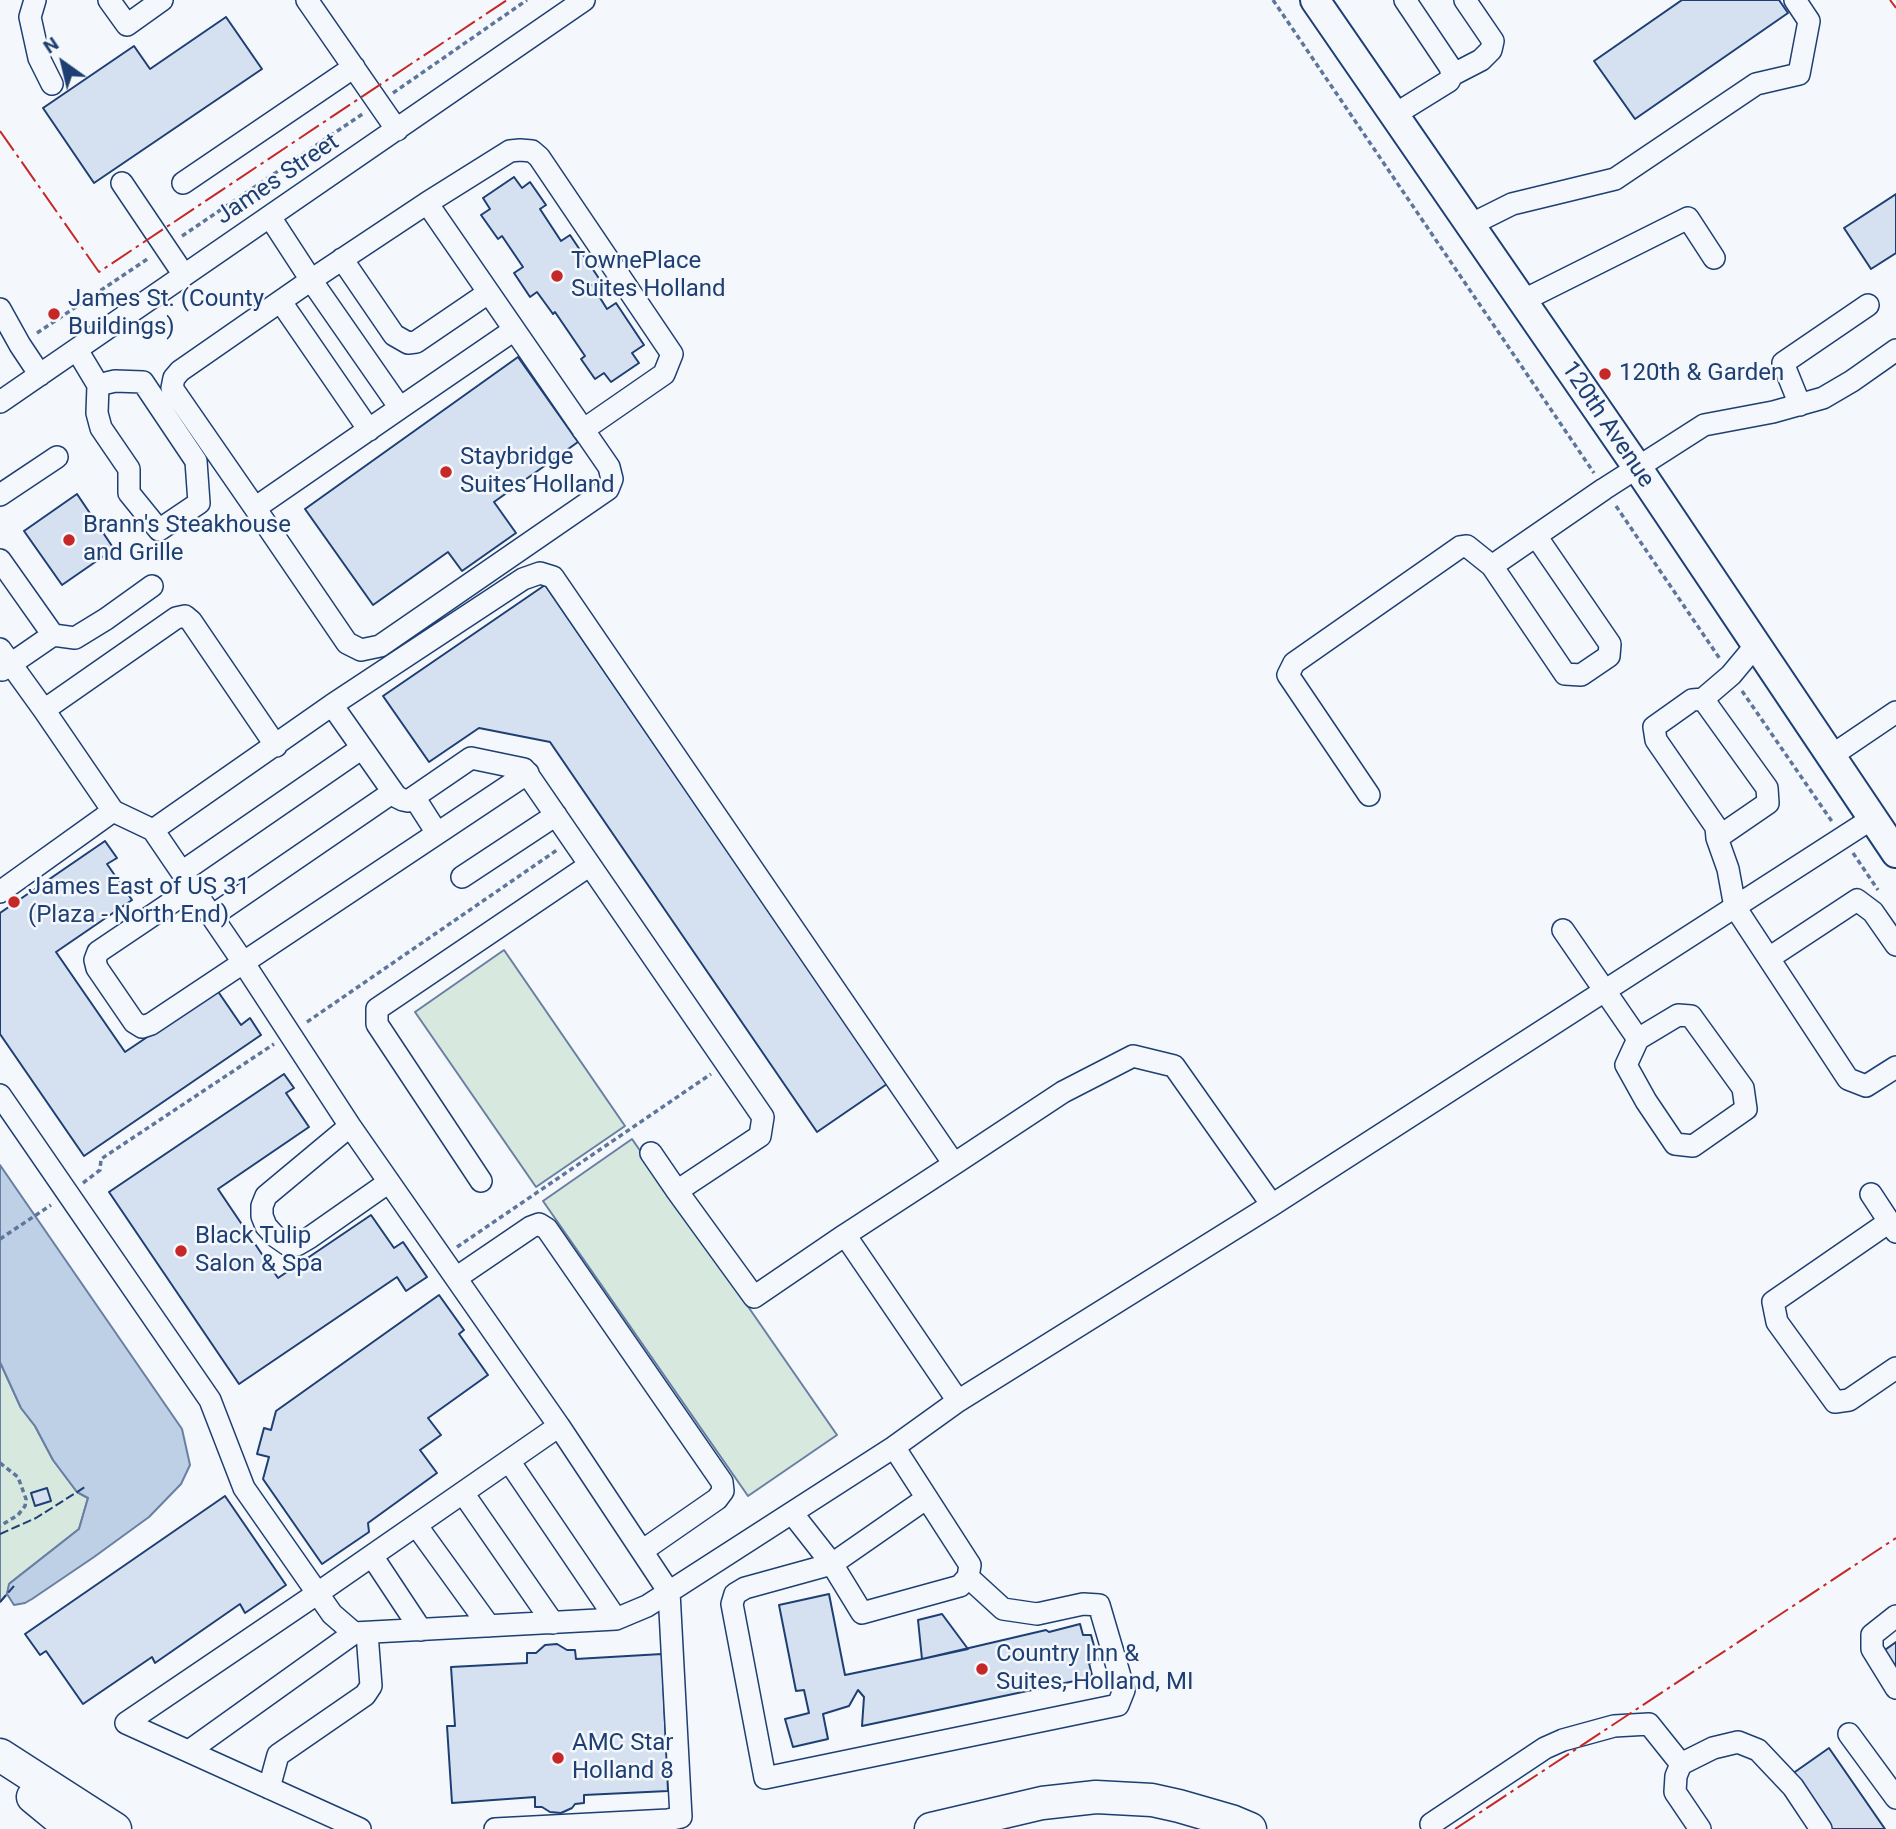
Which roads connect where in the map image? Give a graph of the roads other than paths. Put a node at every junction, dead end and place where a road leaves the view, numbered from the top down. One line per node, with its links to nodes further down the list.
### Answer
1 (35, 0): 12 (street)
2 (110, 0): 3 (street)
3 (162, 0)
4 (307, 0): 10 (street)
5 (584, 0): 14 (street, James Street)
6 (1315, 0): 13 (main road, 120th Avenue)
7 (1405, 0): 11 (street)
8 (1465, 0): 11 (street)
9 (1794, 0): 19 (street)
10 (354, 67): 14 (street); 16 (street)
11 (1452, 75): 13 (street)
12 (52, 84)
13 (1394, 115): 19 (main road, 120th Avenue)
14 (397, 130): 18 (street, James Street)
15 (122, 183): 22 (street)
16 (183, 183)
17 (427, 203): 21 (street); 24 (street); 38 (street)
18 (270, 217): 22 (street, James Street); 23 (street)
19 (1470, 225): 25 (main road, 120th Avenue)
20 (1714, 258): 25 (street)
21 (342, 260): 23 (street); 24 (street)
22 (184, 275): 30 (street, James Street)
23 (311, 280): 26 (street); 36 (street)
24 (488, 293): 29 (street)
25 (1522, 301): 40 (main road, 120th Avenue)
26 (281, 302): 37 (street); 42 (street)
27 (1868, 306): 35 (street)
28 (0, 309): 32 (street)
29 (514, 330): 36 (street); 38 (street)
30 (77, 349): 32 (street, James Street); 33 (street)
31 (1896, 350): 35 (street)
32 (40, 375): 34 (street, James Street)
33 (98, 384): 33 (street)
34 (0, 402)
35 (1800, 405): 40 (street)
36 (400, 408): 37 (street)
37 (369, 430): 42 (street)
38 (583, 430): 42 (street)
39 (57, 457): 41 (street)
40 (1637, 467): 43 (street); 48 (main road, 120th Avenue)
41 (0, 495)
42 (255, 508)
43 (1536, 536): 45 (street); 45 (street)
44 (0, 560): 47 (street)
45 (1492, 566): 59 (street)
46 (152, 586): 47 (street)
47 (53, 635): 49 (street)
48 (1756, 645): 50 (street); 56 (main road, 120th Avenue)
49 (4, 661): 52 (street)
50 (1703, 699): 66 (street); 66 (street)
51 (332, 705): 54 (street); 55 (street); 84 (street)
52 (44, 710): 54 (street); 61 (street)
53 (1896, 712): 56 (street)
54 (276, 746): 64 (street)
55 (362, 748): 58 (street); 70 (street)
56 (1831, 756): 63 (main road, 120th Avenue)
57 (527, 773): 60 (street); 62 (street); 65 (street)
58 (393, 792): 60 (street); 73 (street)
59 (1369, 795)
60 (414, 797): 65 (street)
61 (113, 811): 64 (street); 71 (street)
62 (556, 815): 68 (street); 69 (street)
63 (1873, 818): 67 (main road, 120th Avenue); 72 (street)
64 (153, 830): 70 (street)
65 (437, 832): 77 (street)
66 (1717, 838): 72 (street)
67 (1896, 853)
68 (590, 865): 85 (street); 87 (street)
69 (462, 877)
70 (188, 880): 73 (street); 77 (street)
71 (0, 892)
72 (1735, 907): 76 (street); 78 (street)
73 (212, 916): 77 (street)
74 (1563, 930): 78 (street)
75 (1896, 945): 76 (street)
76 (1769, 958): 80 (street)
77 (243, 962): 82 (street)
78 (1605, 991): 79 (street); 89 (street)
79 (1638, 1039): 79 (street)
80 (1896, 1067)
81 (0, 1095): 107 (street)
82 (350, 1126): 86 (street); 86 (street)
83 (651, 1153): 87 (street)
84 (954, 1164): 89 (street); 91 (street)
85 (481, 1181)
86 (389, 1182): 92 (street)
87 (677, 1191): 91 (street)
88 (1871, 1194): 90 (street)
89 (1272, 1205): 94 (street)
90 (1893, 1227): 93 (street)
91 (845, 1236): 94 (street)
92 (456, 1278): 95 (street); 102 (street)
93 (1896, 1368)
94 (958, 1401): 96 (street)
95 (559, 1426): 97 (street); 102 (street)
96 (894, 1447): 99 (street); 100 (street)
97 (509, 1461): 98 (street); 109 (street)
98 (463, 1493): 101 (street); 110 (street)
99 (927, 1498): 104 (street); 105 (street)
100 (792, 1513): 104 (street); 106 (street)
101 (416, 1525): 103 (street); 111 (street)
102 (642, 1551): 106 (street)
103 (372, 1556): 107 (street); 112 (street)
104 (832, 1564): 105 (street); 105 (street)
105 (968, 1577)
106 (669, 1592): 109 (street); 126 (street)
107 (318, 1593): 113 (street); 116 (street)
108 (1896, 1616): 114 (street)
109 (616, 1619): 110 (street)
110 (554, 1623): 111 (street)
111 (489, 1626): 112 (street)
112 (421, 1630): 113 (street)
113 (361, 1633): 116 (street); 120 (street)
114 (1896, 1688)
115 (1849, 1734): 121 (street)
116 (189, 1751): 120 (street)
117 (0, 1755): 124 (highway)
118 (1681, 1764): 122 (street); 129 (street); 130 (street)
119 (0, 1770): 123 (highway)
120 (269, 1788): 125 (street)
121 (1896, 1798)
122 (1431, 1824)
123 (72, 1829)
124 (115, 1829)
125 (360, 1829)
126 (495, 1829)
127 (931, 1829): 128 (highway)
128 (1250, 1829)
129 (1700, 1829)
130 (1821, 1829)

